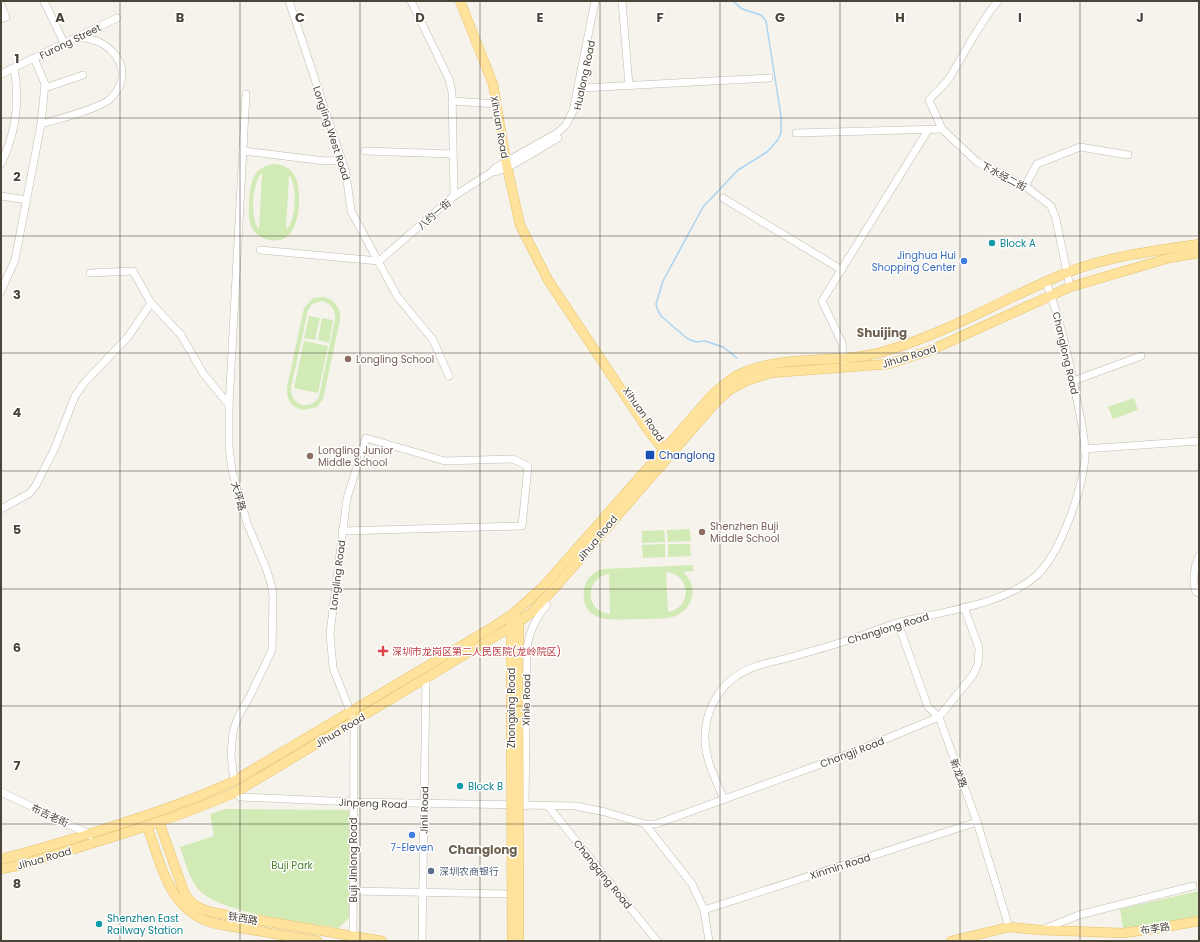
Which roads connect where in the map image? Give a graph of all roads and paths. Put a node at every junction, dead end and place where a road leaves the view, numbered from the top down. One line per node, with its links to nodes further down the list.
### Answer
1 (44, 1): 14 (street)
2 (288, 1): 34 (street, Longling West Road)
3 (411, 1): 24 (street)
4 (460, 1): 25 (main road, Xihuan Road)
5 (464, 1): 35 (main road, Xihuan Road)
6 (595, 1): 35 (street, Hualong Road)
7 (600, 1): 22 (street, Hualong Road)
8 (622, 1): 20 (street)
9 (998, 1): 27 (street, 下水经二街)
10 (1, 6): 12 (street)
11 (117, 18): 13 (street, Furong Street)
12 (1, 19)
13 (74, 38): 14 (street, Furong Street); 26 (street)
14 (64, 43): 15 (street, Furong Street)
15 (34, 58): 16 (street, Furong Street); 21 (street)
16 (14, 68): 17 (street, Furong Street); 36 (street)
17 (1, 74)
18 (83, 75): 21 (street)
19 (769, 78): 20 (street)
20 (629, 85): 22 (street)
21 (45, 88): 26 (street)
22 (582, 88): 35 (street, Hualong Road)
23 (246, 94): 30 (street, 大坪路)
24 (453, 102): 25 (street); 32 (street)
25 (497, 104): 35 (main road, Xihuan Road)
26 (41, 124): 42 (street)
27 (942, 129): 28 (street); 38 (street, 下水经二街)
28 (928, 130): 29 (street); 47 (street)
29 (796, 133)
30 (243, 151): 34 (street); 59 (street, 大坪路)
31 (365, 151): 32 (street)
32 (452, 154): 40 (street)
33 (1128, 156): 38 (street)
34 (342, 160): 46 (street, Longling West Road)
35 (508, 163): 37 (street, Hualong Road); 61 (main road, Xihuan Road)
36 (1, 164)
37 (492, 172): 40 (street, 八约一街)
38 (1025, 186): 49 (street, 下水经二街)
39 (1, 196): 42 (street)
40 (454, 196): 46 (street, 八约一街)
41 (723, 198): 47 (street)
42 (26, 200): 52 (street)
43 (1199, 244): 49 (main road, Jihua Road)
44 (260, 250): 46 (street)
45 (1199, 253): 51 (main road, Jihua Road)
46 (379, 261): 57 (street, Longling West Road)
47 (842, 270): 56 (street)
48 (90, 273): 54 (street)
49 (1067, 273): 50 (main road, Jihua Road); 51 (street, 下水经二街)
50 (1046, 282): 53 (street, Changlong Road); 56 (main road, Jihua Road)
51 (1070, 287): 53 (main road, Jihua Road)
52 (1, 291)
53 (1052, 296): 56 (main road, Jihua Road); 58 (street, Changlong Road)
54 (151, 303): 59 (street); 63 (street)
55 (1141, 356): 58 (street)
56 (845, 364): 61 (main road, Jihua Road)
57 (449, 376)
58 (1073, 381): 62 (street, Changlong Road)
59 (229, 405): 78 (street, 大坪路)
60 (1199, 441): 62 (street)
61 (667, 449): 67 (main road, Jihua Road); 69 (main road, Jihua Road)
62 (1084, 449): 68 (street, Changlong Road)
63 (1, 509)
64 (342, 531): 64 (street, Longling Road); 75 (street, Longling Road)
65 (1199, 556): 66 (street)
66 (1199, 593)
67 (542, 600): 70 (main road, Jihua Road); 84 (street, Xinle Road)
68 (964, 607): 71 (street, Changlong Road); 76 (street, Changji Road)
69 (514, 613): 70 (main road); 72 (main road, Zhongxing Road); 75 (main road, Jihua Road)
70 (519, 622): 72 (main road, Jihua Road); 73 (main road, Zhongxing Road)
71 (898, 623): 76 (street, 新龙路); 81 (street, Changlong Road)
72 (510, 628): 73 (main road, Zhongxing Road); 74 (main road, Jihua Road)
73 (515, 670): 106 (main road, Zhongxing Road, bridge); 107 (main road, Zhongxing Road, bridge)
74 (426, 678): 77 (main road, Jihua Road); 83 (street, Jinli Road)
75 (350, 712): 77 (street, Buji Jinlong Road); 78 (main road, Jihua Road)
76 (939, 717): 81 (street, Changji Road); 87 (street, 新龙路)
77 (354, 721): 80 (main road, Jihua Road); 82 (street, Buji Jinlong Road)
78 (234, 781): 90 (main road, Jihua Road)
79 (1, 792): 90 (street, 布吉老街)
80 (236, 792): 82 (street, Jinpeng Road); 86 (main road, Jihua Road)
81 (724, 800): 88 (street, Changji Road)
82 (353, 802): 83 (street, Jinpeng Road); 95 (street, Buji Jinlong Road)
83 (424, 804): 84 (street, Jinpeng Road); 96 (street, Jinli Road)
84 (519, 806): 85 (street, Jinpeng Road); 97 (street); 107 (street)
85 (548, 806): 88 (street, Jinpeng Road); 108 (street, Changqing Road)
86 (159, 822): 89 (main road, Jihua Road); 102 (main road, 铁西路)
87 (977, 822): 98 (street, Xinmin Road); 100 (street, 新龙路)
88 (645, 824): 98 (street)
89 (147, 826): 91 (main road, Jihua Road); 103 (main road, 铁西路)
90 (89, 834): 91 (street); 92 (main road, Jihua Road)
91 (93, 843): 93 (main road, Jihua Road)
92 (1, 859)
93 (1, 869)
94 (1193, 886): 101 (street)
95 (353, 891): 96 (street); 102 (street, Buji Jinlong Road)
96 (423, 892): 97 (street); 105 (street, Jinli Road)
97 (514, 894): 106 (street)
98 (704, 910): 109 (street)
99 (1199, 921): 101 (main road, 布李路)
100 (1009, 927): 101 (main road, 布李路); 110 (main road, 布李路)
101 (1040, 930)
102 (354, 936): 104 (main road, 铁西路)
103 (317, 941)
104 (382, 941)
105 (422, 941)
106 (513, 941)
107 (518, 941)
108 (657, 941)
109 (709, 941)
110 (951, 941)

